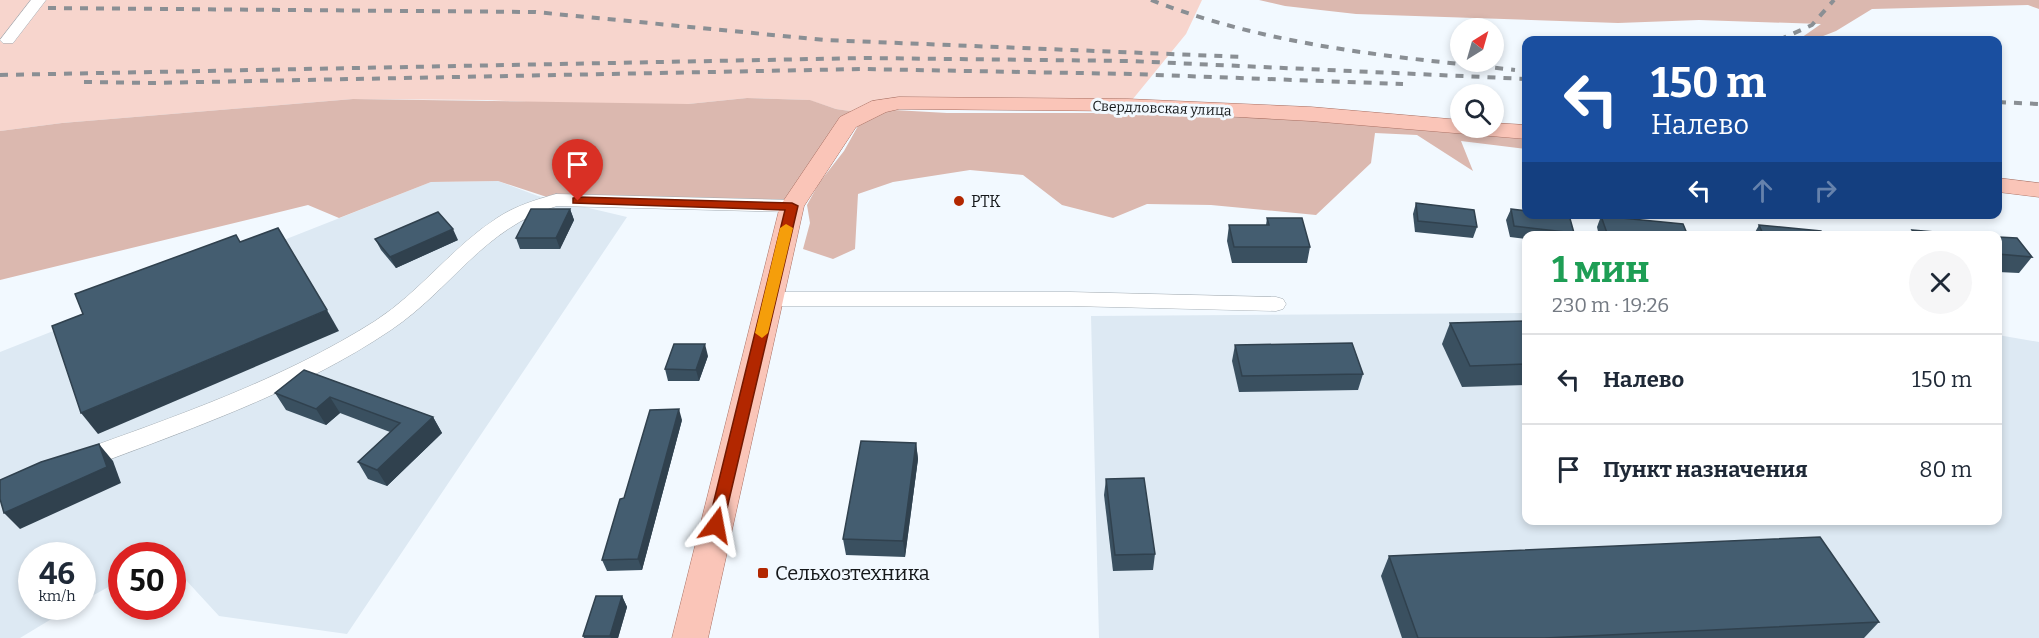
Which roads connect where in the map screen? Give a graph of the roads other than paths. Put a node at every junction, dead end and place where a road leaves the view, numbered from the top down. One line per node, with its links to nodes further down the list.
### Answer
1 (40, 1): 2 (lane)
2 (8, 40)
3 (1450, 126): 8 (main road, Свердловская улица)
4 (1504, 130): 5 (main road)
5 (1522, 132)
6 (2002, 185): 7 (main road)
7 (2039, 190)
8 (792, 206): 9 (main road); 11 (lane)
9 (770, 298): 10 (lane); 12 (main road)
10 (1276, 304)
11 (54, 467)
12 (690, 638)

